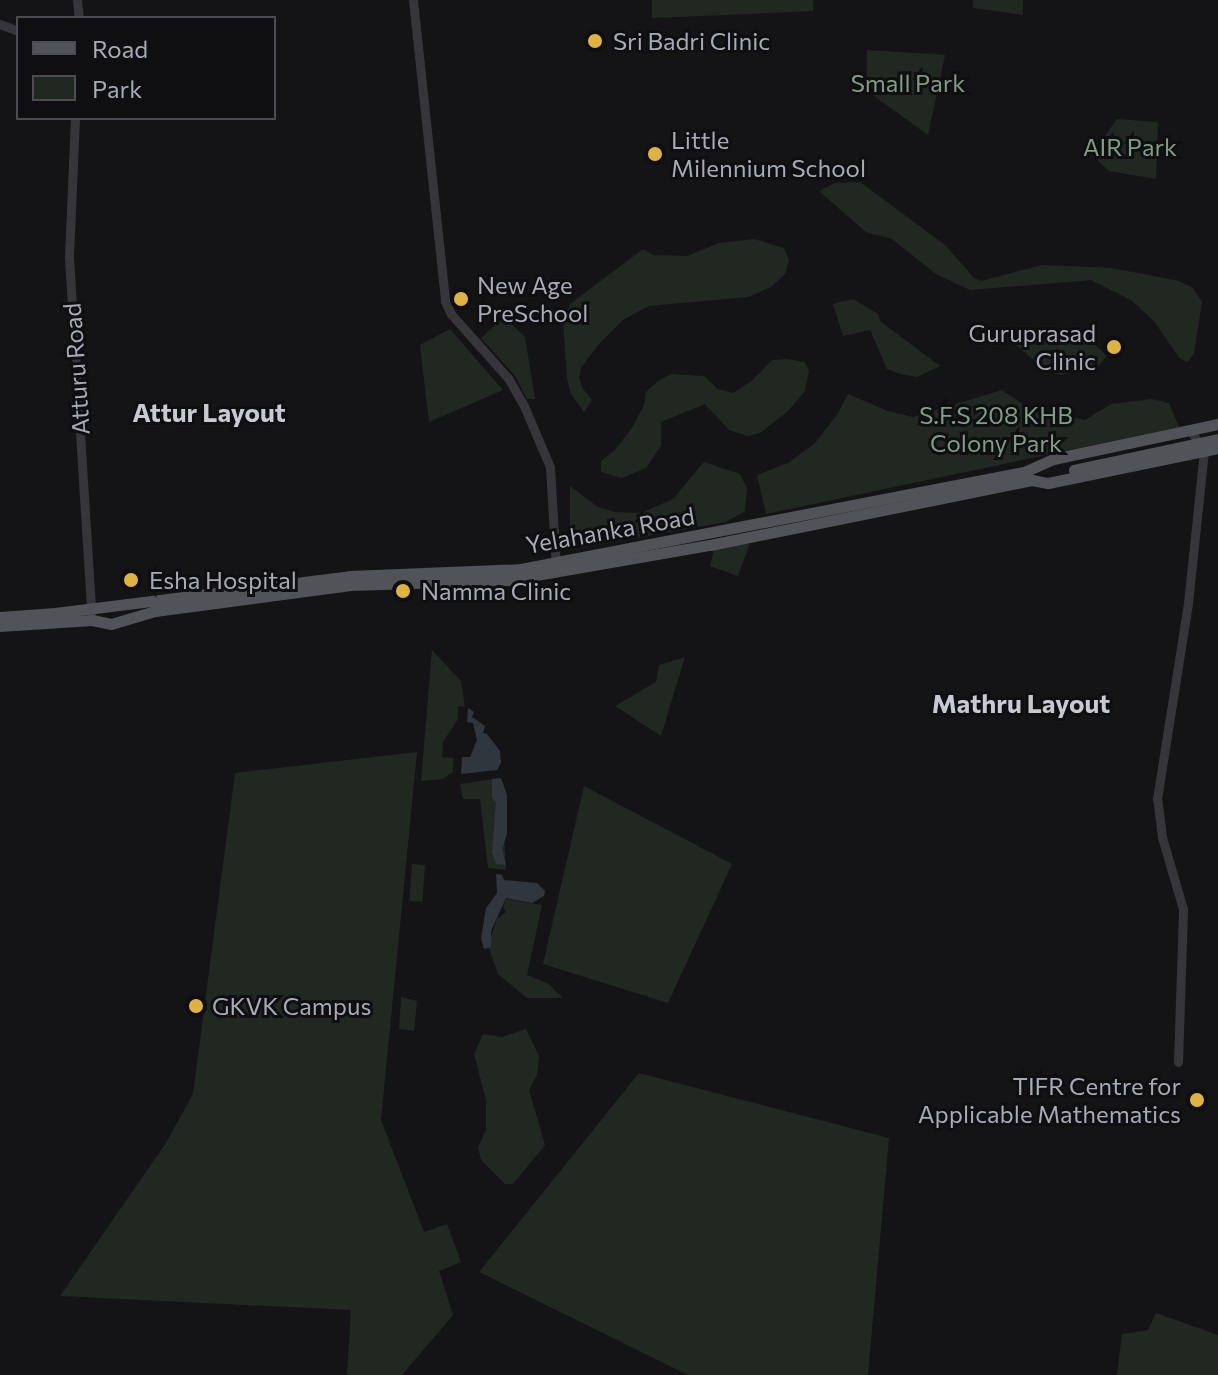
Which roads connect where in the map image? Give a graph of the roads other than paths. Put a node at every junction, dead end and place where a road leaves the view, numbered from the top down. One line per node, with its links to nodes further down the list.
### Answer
1 (413, 0): 10 (street)
2 (75, 120): 11 (street, Atturu Road)
3 (1218, 424): 5 (main road)
4 (1218, 431): 5 (main road)
5 (1191, 438): 6 (main road); 8 (street); 9 (main road)
6 (1218, 439)
7 (1218, 448): 8 (main road, Yelahanka Road)
8 (1204, 452): 9 (main road, Yelahanka Road); 14 (street)
9 (1028, 476): 10 (main road, Yelahanka Road)
10 (556, 568): 11 (main road, Yelahanka Road); 11 (main road, Yelahanka Road)
11 (92, 614): 12 (main road, Yelahanka Road); 13 (main road, Yelahanka Road)
12 (0, 617)
13 (0, 626)
14 (1178, 1062)

